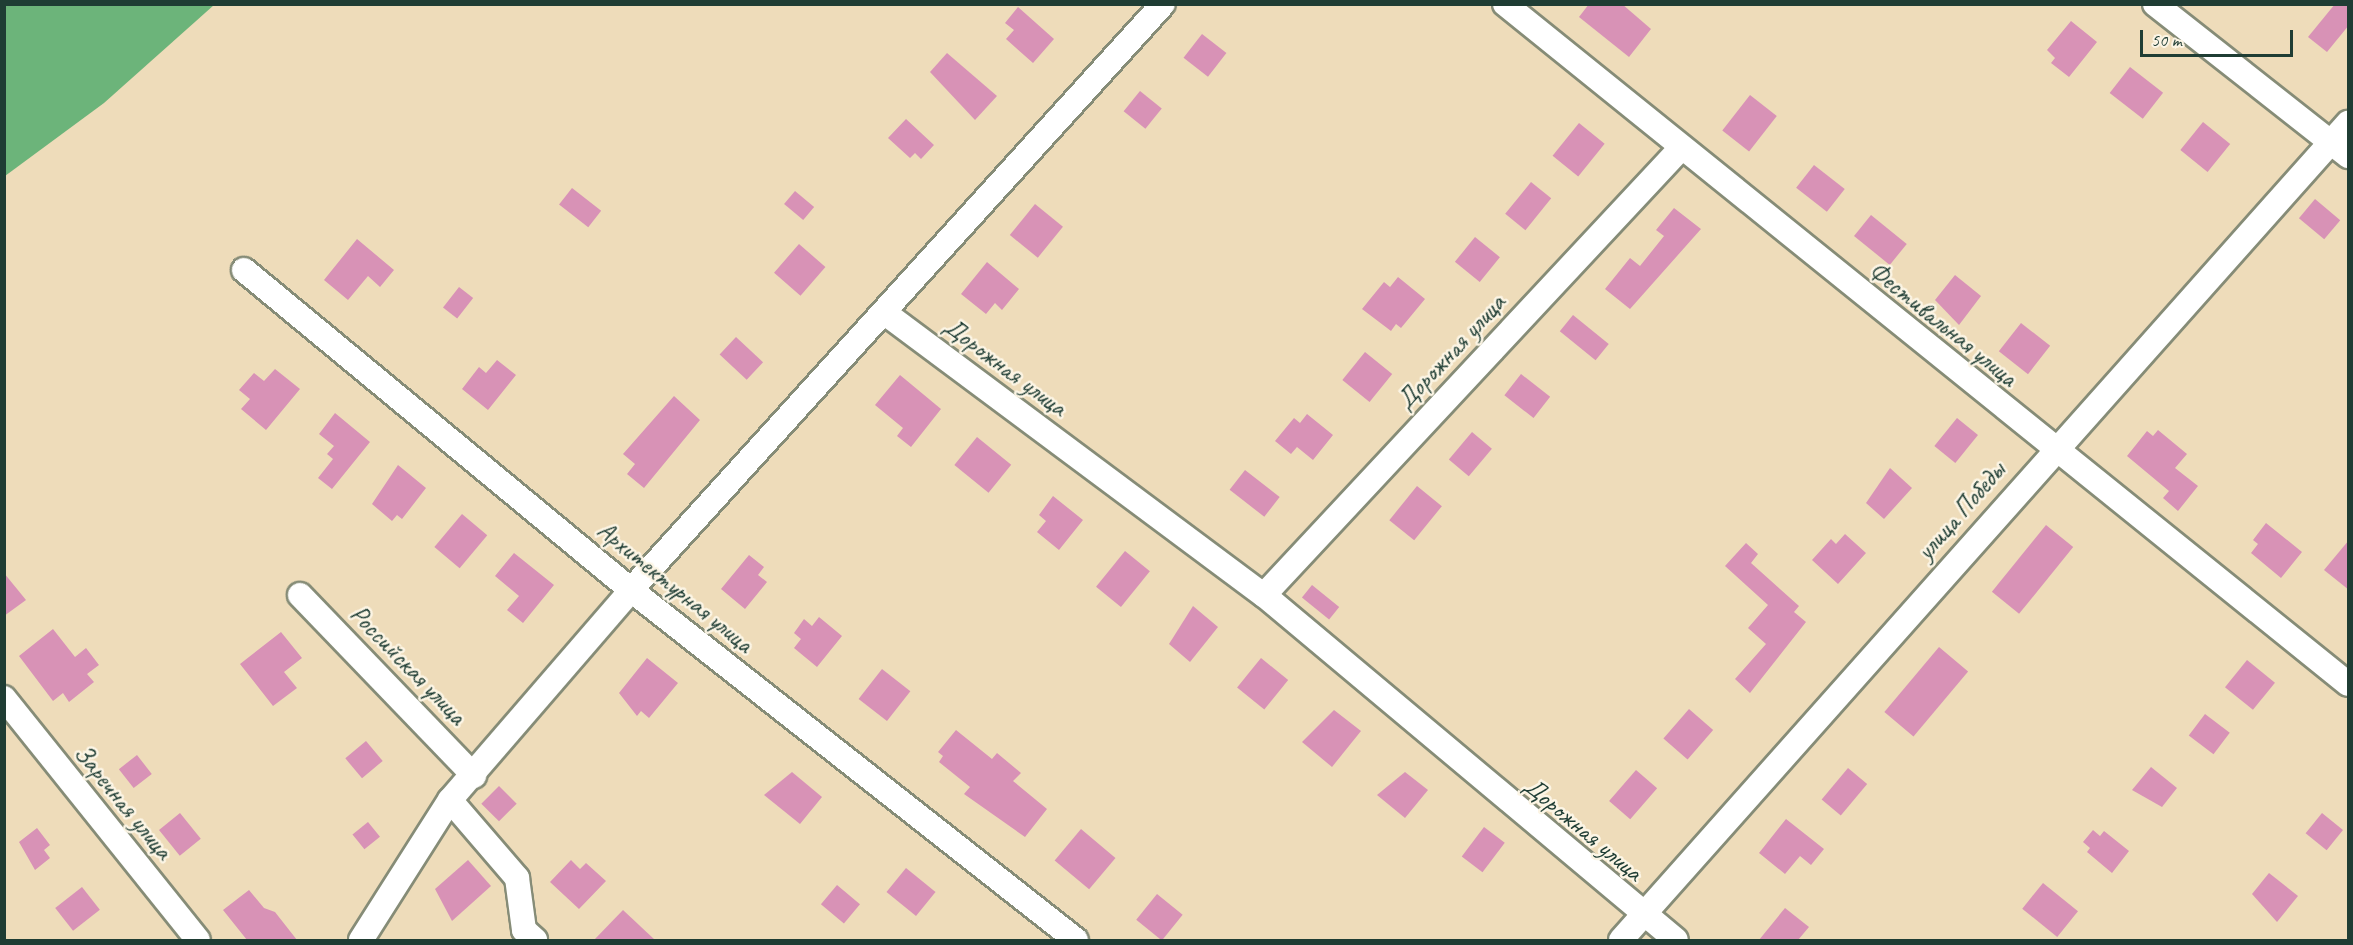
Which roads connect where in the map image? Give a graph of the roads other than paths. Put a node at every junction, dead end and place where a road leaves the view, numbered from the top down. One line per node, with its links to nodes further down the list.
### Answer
1 (1163, 4): 8 (street)
2 (1504, 4): 5 (street, Фестивальная улица)
3 (2156, 4): 6 (street)
4 (2349, 123): 6 (street, улица Победы)
5 (1681, 148): 9 (street, Фестивальная улица); 12 (street, Дорожная улица)
6 (2340, 149): 9 (street, улица Победы)
7 (244, 270): 10 (street, Архитектурная улица)
8 (885, 313): 10 (street); 12 (street, Дорожная улица)
9 (2053, 451): 13 (street, Фестивальная улица); 17 (street, улица Победы)
10 (631, 590): 15 (street); 21 (street, Архитектурная улица)
11 (300, 595): 15 (street, Российская улица)
12 (1264, 595): 17 (street, Дорожная улица)
13 (2349, 684)
14 (4, 698): 18 (street, Заречная улица)
15 (474, 776): 16 (street)
16 (450, 800): 19 (street); 20 (street)
17 (1643, 916): 22 (street, улица Победы); 23 (street, Дорожная улица)
18 (198, 940)
19 (361, 940)
20 (535, 940)
21 (1076, 940)
22 (1621, 940)
23 (1676, 940)

